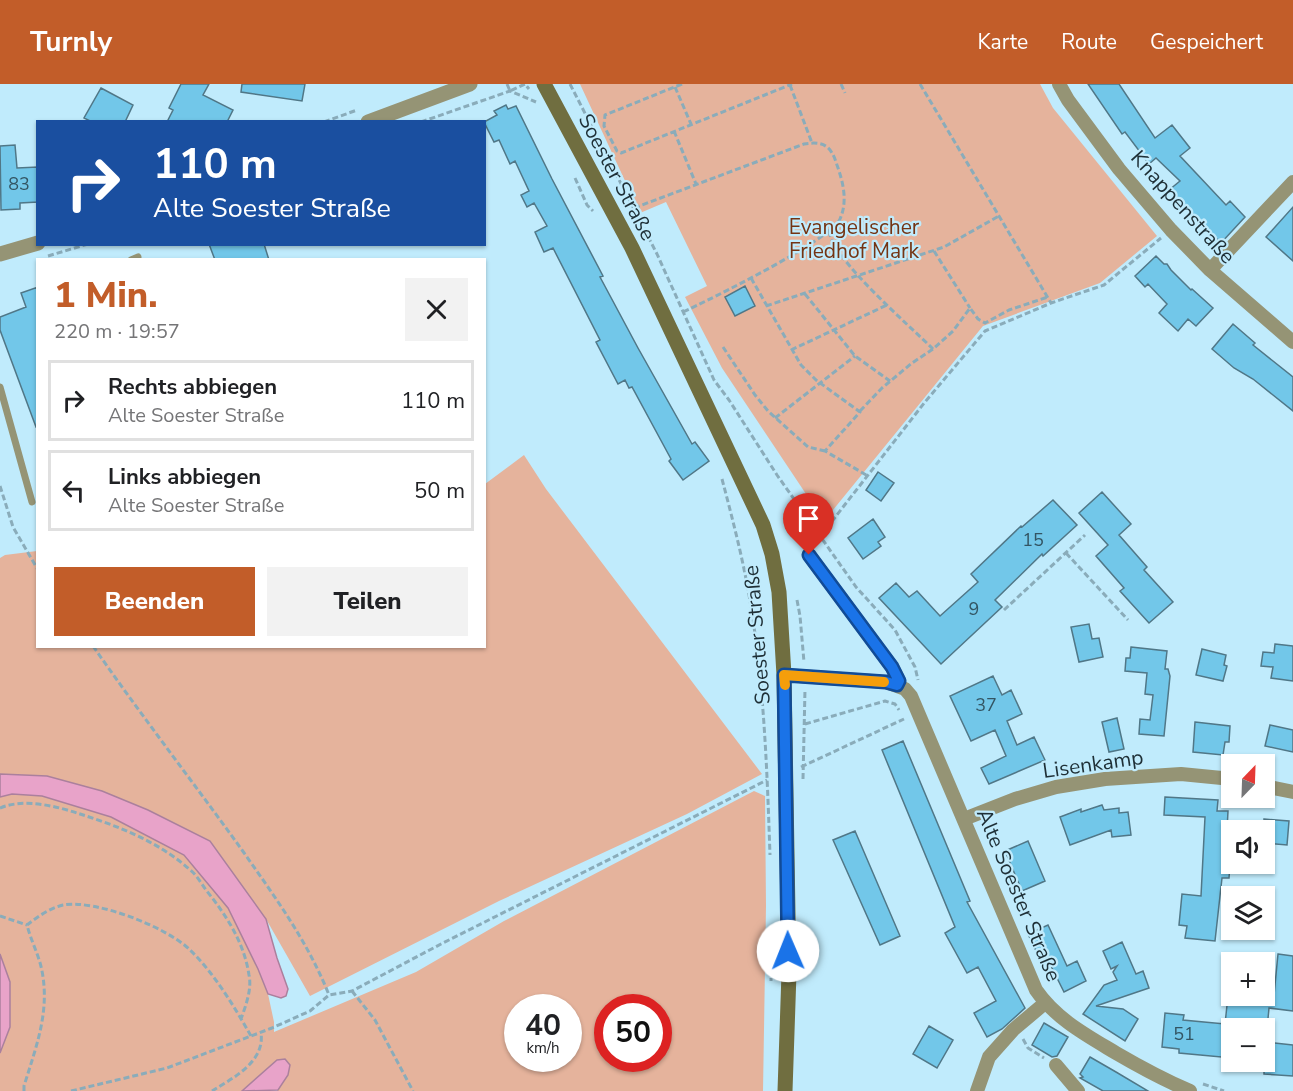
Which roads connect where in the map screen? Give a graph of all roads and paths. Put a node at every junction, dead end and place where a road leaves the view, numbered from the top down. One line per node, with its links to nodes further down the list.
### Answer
1 (471, 84): 14 (street)
2 (507, 84): 11 (path)
3 (525, 84): 11 (path)
4 (544, 84): 67 (main road, Soester Straße)
5 (682, 84): 10 (path)
6 (791, 84): 16 (path); 18 (path)
7 (841, 84): 12 (path)
8 (920, 84): 23 (path)
9 (1059, 84): 25 (street, Knappenstraße)
10 (675, 87): 16 (path); 17 (path)
11 (510, 92): 13 (path); 15 (path)
12 (845, 93)
13 (541, 111)
14 (373, 120)
15 (427, 120)
16 (691, 124): 17 (path)
17 (674, 131): 21 (path)
18 (812, 143): 21 (path); 26 (path)
19 (574, 176): 24 (path)
20 (1293, 182): 30 (street)
21 (696, 184): 22 (path)
22 (634, 208)
23 (1000, 216): 28 (path); 34 (path)
24 (598, 217)
25 (1171, 230): 30 (street, Knappenstraße); 35 (path)
26 (829, 231): 31 (path); 32 (path)
27 (36, 244): 29 (street)
28 (934, 251): 31 (path); 38 (path)
29 (0, 254)
30 (1210, 270): 43 (street, Knappenstraße)
31 (859, 276): 33 (path); 36 (path)
32 (750, 278): 37 (path); 39 (path)
33 (805, 294): 37 (path); 41 (path)
34 (1048, 297): 35 (path); 40 (path)
35 (1051, 303): 42 (path)
36 (888, 305): 41 (path); 45 (path)
37 (766, 306): 46 (path)
38 (970, 308): 40 (path); 45 (path)
39 (683, 312)
40 (978, 319): 42 (path)
41 (833, 330): 46 (path); 47 (path)
42 (985, 331): 55 (path)
43 (1293, 342)
44 (723, 347): 52 (path)
45 (933, 349): 48 (path)
46 (791, 350): 49 (path)
47 (855, 356): 48 (path); 49 (path)
48 (890, 381): 51 (path)
49 (819, 382): 51 (path); 52 (path)
50 (0, 387): 56 (lane)
51 (860, 412): 53 (path)
52 (775, 418): 53 (path)
53 (825, 451): 55 (path)
54 (722, 476): 73 (path)
55 (868, 476): 62 (path)
56 (27, 484): 57 (lane); 59 (lane)
57 (36, 485)
58 (0, 486): 63 (path)
59 (32, 502)
60 (1085, 535): 61 (path)
61 (1066, 553): 64 (path); 65 (path)
62 (809, 555): 68 (street, Alte Soester Straße)
63 (36, 567)
64 (1004, 610)
65 (1128, 621)
66 (94, 648): 84 (path)
67 (784, 675): 68 (street); 69 (main road, Soester Straße)
68 (897, 685): 77 (street, Alte Soester Straße)
69 (785, 724): 70 (path); 71 (main road, Soester Straße)
70 (804, 765)
71 (786, 773): 73 (path); 95 (main road, Soester Straße)
72 (1221, 778): 77 (street, Lisenkamp)
73 (766, 780): 78 (path); 83 (path)
74 (1275, 788): 75 (street)
75 (1293, 792)
76 (0, 808): 86 (path)
77 (964, 819): 85 (street, Alte Soester Straße)
78 (770, 855)
79 (0, 916): 80 (path)
80 (27, 925): 86 (path); 91 (path)
81 (771, 950): 82 (path)
82 (771, 985)
83 (352, 991): 84 (path); 94 (path)
84 (329, 995): 88 (path)
85 (1045, 1003): 87 (street); 98 (street, Alte Soester Straße)
86 (242, 1019): 89 (path)
87 (1016, 1027): 90 (path); 96 (street)
88 (261, 1033): 89 (path); 93 (path)
89 (251, 1036): 92 (path)
90 (1056, 1065): 97 (street)
91 (24, 1091)
92 (71, 1091)
93 (212, 1091)
94 (413, 1091)
95 (785, 1091)
96 (977, 1091)
97 (1078, 1091)
98 (1189, 1091)

